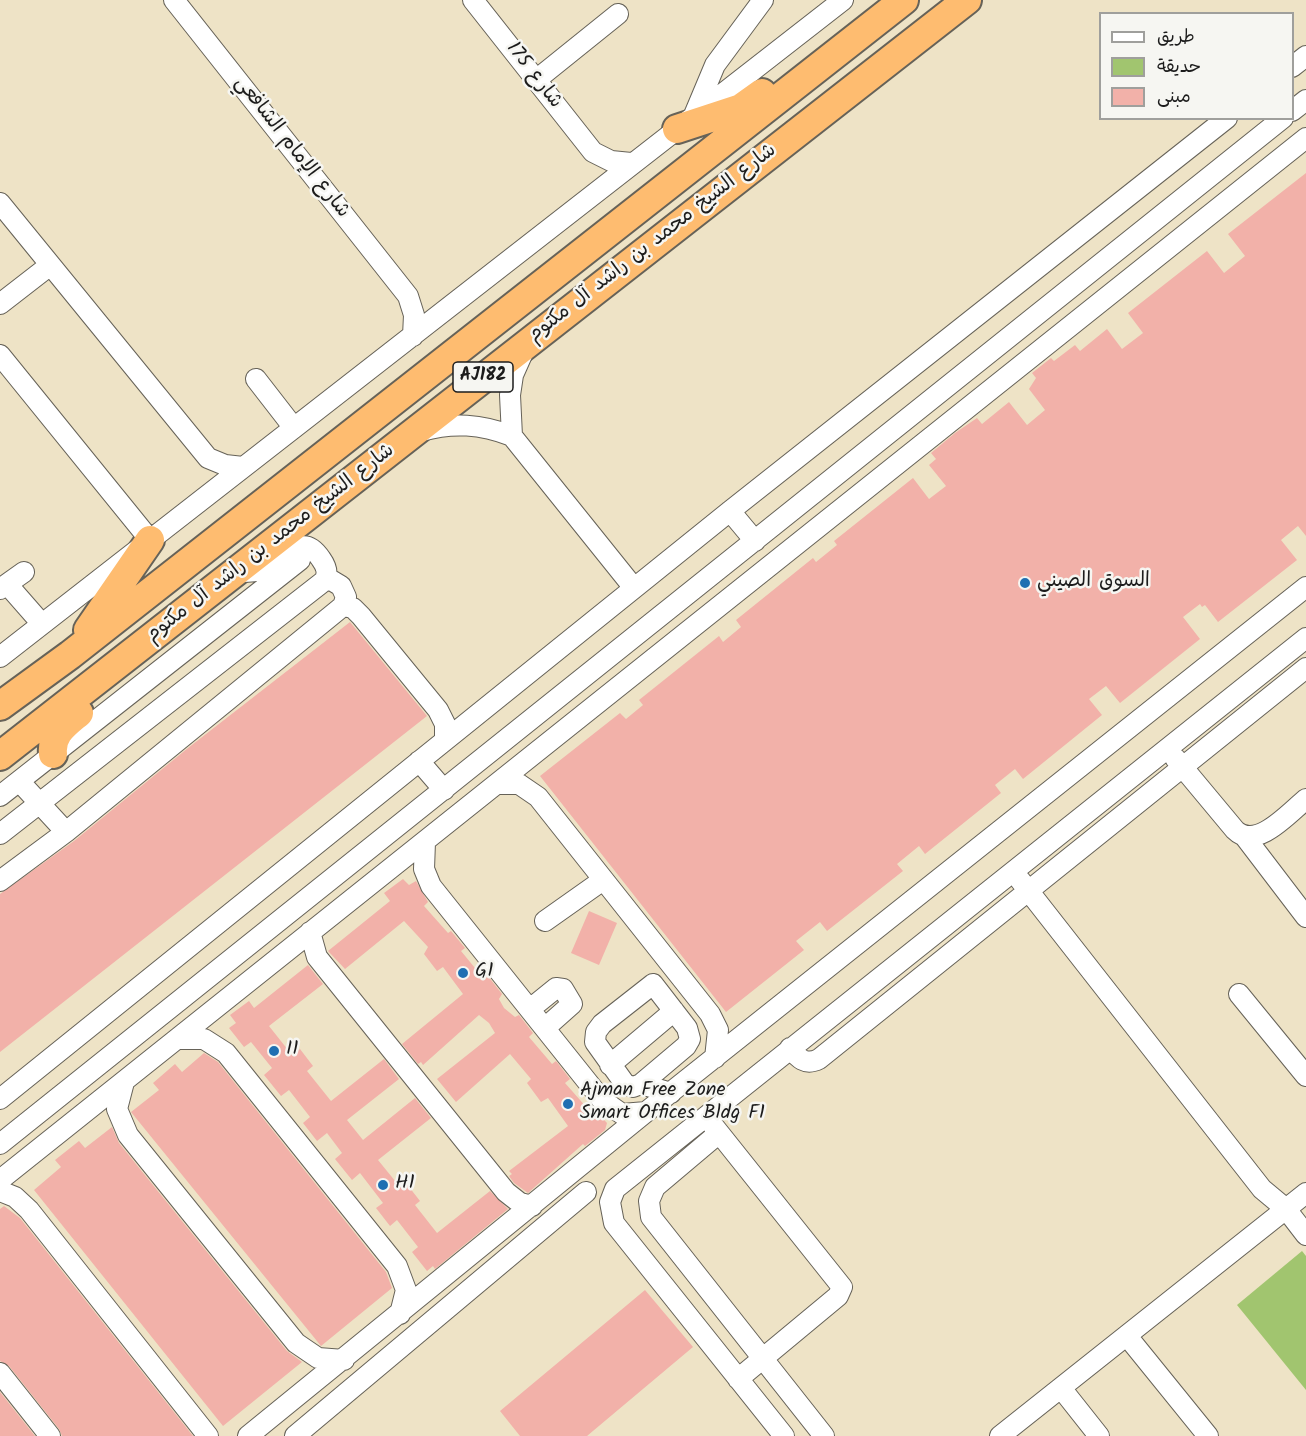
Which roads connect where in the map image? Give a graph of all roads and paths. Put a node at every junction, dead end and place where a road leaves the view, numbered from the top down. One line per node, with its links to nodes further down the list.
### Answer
1 (174, 0): 23 (street, شارع الإمام الشافعي)
2 (473, 0): 11 (street, شارع 175)
3 (763, 0): 16 (street)
4 (904, 0): 9 (highway, شارع الشيخ محمد بن راشد آل مكتوم / AJ182)
5 (967, 0): 27 (highway, شارع الشيخ محمد بن راشد آل مكتوم / AJ182)
6 (830, 4): 16 (street)
7 (618, 14): 11 (street)
8 (1306, 56): 10 (street)
9 (827, 60): 16 (highway); 51 (highway, شارع الشيخ محمد بن راشد آل مكتوم / AJ182)
10 (1294, 66)
11 (536, 80): 18 (street, شارع 175)
12 (1306, 100): 13 (street)
13 (1294, 110)
14 (1224, 120): 36 (street)
15 (1280, 120): 38 (street)
16 (685, 123): 19 (street)
17 (1306, 138): 50 (street)
18 (593, 152): 19 (street); 20 (street)
19 (631, 163): 20 (street)
20 (592, 194): 25 (street)
21 (0, 203): 22 (street)
22 (49, 266): 24 (street); 33 (street)
23 (408, 296): 25 (street); 26 (street, شارع الإمام الشافعي)
24 (0, 304)
25 (447, 308): 26 (street)
26 (413, 336): 30 (street)
27 (531, 339): 31 (street); 32 (highway, شارع الشيخ محمد بن راشد آل مكتوم / AJ182)
28 (0, 355): 37 (street)
29 (256, 379): 30 (street)
30 (294, 428): 34 (street)
31 (512, 436): 32 (street); 45 (street)
32 (405, 437): 41 (highway, شارع الشيخ محمد بن راشد آل مكتوم / AJ182)
33 (208, 458): 34 (street); 35 (street)
34 (243, 467): 35 (street)
35 (207, 495): 37 (street)
36 (730, 511): 38 (street); 45 (street)
37 (150, 540): 47 (street); 51 (highway)
38 (755, 541): 54 (street)
39 (319, 555): 41 (street); 42 (street); 59 (street)
40 (24, 572): 43 (street)
41 (239, 572): 53 (highway, شارع الشيخ محمد بن راشد آل مكتوم / AJ182)
42 (324, 580): 46 (street); 68 (street)
43 (3, 586): 47 (street)
44 (1306, 587): 88 (street)
45 (634, 588): 57 (street)
46 (343, 606): 57 (street); 69 (street)
47 (42, 624): 49 (street)
48 (1306, 638): 58 (street)
49 (9, 643): 52 (street)
50 (660, 654): 54 (street); 64 (street)
51 (70, 655): 56 (highway, شارع الشيخ محمد بن راشد آل مكتوم / AJ182)
52 (0, 657)
53 (121, 661): 59 (highway); 60 (highway, شارع الشيخ محمد بن راشد آل مكتوم / AJ182)
54 (606, 661): 65 (street)
55 (1306, 668): 62 (street)
56 (0, 706)
57 (445, 740): 61 (street)
58 (1167, 749): 62 (street); 73 (street)
59 (52, 754): 63 (street)
60 (0, 756)
61 (419, 761): 65 (street); 94 (street)
62 (1182, 766): 71 (street); 76 (street)
63 (19, 781): 66 (street); 68 (street)
64 (496, 784): 72 (street); 74 (street)
65 (444, 790): 98 (street)
66 (0, 796)
67 (1306, 799): 71 (street)
68 (40, 804): 69 (street); 70 (street)
69 (66, 832): 75 (street)
70 (0, 834)
71 (1245, 837): 77 (street)
72 (425, 843): 79 (street); 83 (street)
73 (1012, 871): 76 (street); 87 (street)
74 (603, 880): 78 (street); 80 (street)
75 (0, 882)
76 (1028, 891): 87 (street); 106 (street)
77 (1306, 917)
78 (545, 921)
79 (310, 932): 86 (street); 105 (street)
80 (674, 968): 81 (street); 88 (street)
81 (653, 984): 84 (street); 89 (street)
82 (1239, 993): 90 (street)
83 (530, 1009): 85 (street); 85 (street)
84 (674, 1011): 89 (street); 92 (street)
85 (545, 1028): 95 (street)
86 (178, 1039): 91 (street); 108 (street)
87 (790, 1048): 96 (street)
88 (715, 1058): 93 (street)
89 (610, 1065): 92 (street)
90 (1306, 1076)
91 (124, 1082): 100 (street); 111 (street)
92 (641, 1084): 93 (street)
93 (671, 1093): 95 (street)
94 (0, 1099)
95 (646, 1112): 99 (street)
96 (705, 1115): 97 (street); 104 (street)
97 (719, 1133): 110 (street); 110 (street)
98 (0, 1144)
99 (572, 1174): 102 (street); 105 (street)
100 (0, 1180)
101 (0, 1191): 116 (street)
102 (586, 1192): 104 (street); 118 (street)
103 (1306, 1194): 106 (street)
104 (611, 1198): 113 (street)
105 (532, 1206): 108 (street)
106 (1286, 1209): 107 (street); 109 (street)
107 (1306, 1235)
108 (400, 1314): 111 (street)
109 (1127, 1336): 114 (street); 123 (street)
110 (763, 1359): 113 (street); 120 (street)
111 (344, 1360): 117 (street)
112 (0, 1373): 115 (street)
113 (738, 1379): 119 (street)
114 (1061, 1388): 121 (street); 122 (street)
115 (51, 1436)
116 (208, 1436)
117 (248, 1436)
118 (295, 1436)
119 (784, 1436)
120 (824, 1436)
121 (1000, 1436)
122 (1099, 1436)
123 (1208, 1436)

